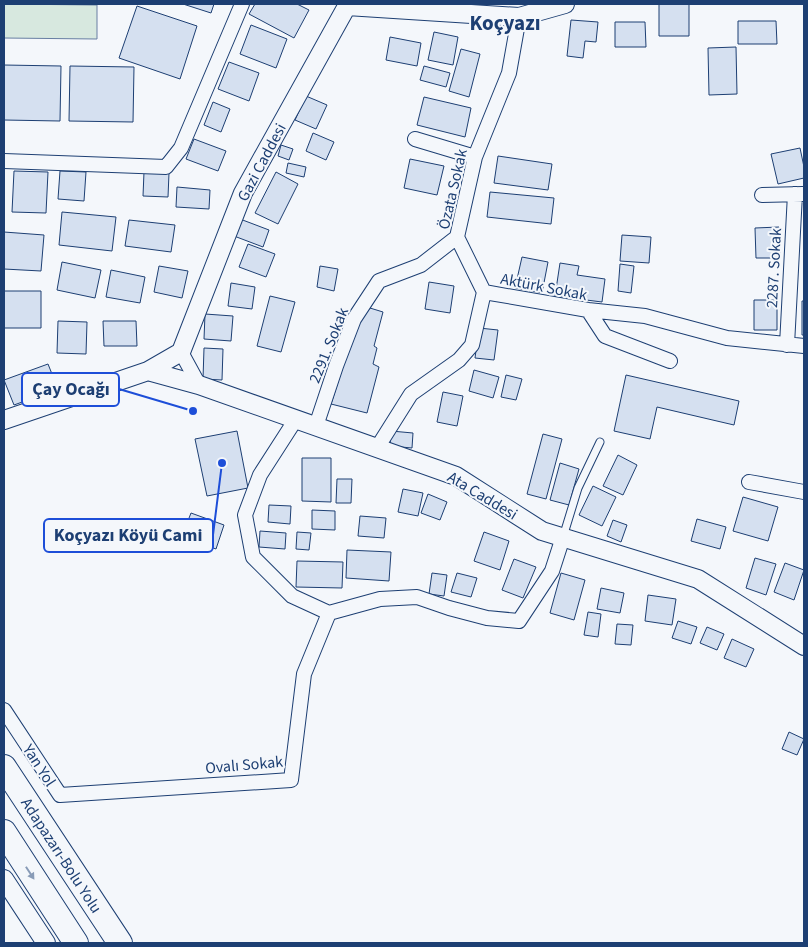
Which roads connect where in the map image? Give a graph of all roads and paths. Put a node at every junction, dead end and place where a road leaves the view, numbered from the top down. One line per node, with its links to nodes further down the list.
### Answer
1 (242, 4): 7 (street)
2 (565, 4): 4 (street, Gazi Caddesi)
3 (346, 5): 4 (street, Gazi Caddesi); 15 (street, Gazi Caddesi)
4 (519, 17): 6 (street, Özata Sokak)
5 (415, 139): 6 (street)
6 (475, 157): 10 (street, Özata Sokak)
7 (4, 161)
8 (799, 194): 9 (street); 13 (street, 2287. Sokak)
9 (762, 195)
10 (457, 237): 11 (street, Özata Sokak); 21 (street, 2291. Sokak)
11 (484, 292): 12 (street, Aktürk Sokak); 23 (street)
12 (588, 310): 13 (street); 16 (street, Aktürk Sokak)
13 (787, 345): 14 (street)
14 (804, 346)
15 (181, 352): 17 (street); 18 (street)
16 (670, 361)
17 (148, 372): 18 (street, Ata Caddesi); 20 (street)
18 (199, 385): 19 (street, Ata Caddesi)
19 (296, 419): 21 (street, Ata Caddesi); 27 (street)
20 (4, 420)
21 (316, 426): 23 (street, Ata Caddesi)
22 (600, 442): 26 (lane)
23 (377, 448): 26 (street, Ata Caddesi)
24 (749, 482): 25 (street)
25 (804, 492)
26 (562, 537): 27 (street); 28 (street, Ata Caddesi)
27 (329, 613): 31 (street, Ovalı Sokak)
28 (804, 646)
29 (4, 710): 31 (street, Yan Yol)
30 (4, 767): 36 (highway, Adapazarı-Bolu Yolu)
31 (60, 795)
32 (4, 832): 35 (highway, one-way to 35)
33 (4, 879): 34 (street)
34 (46, 943)
35 (76, 943)
36 (120, 943)

